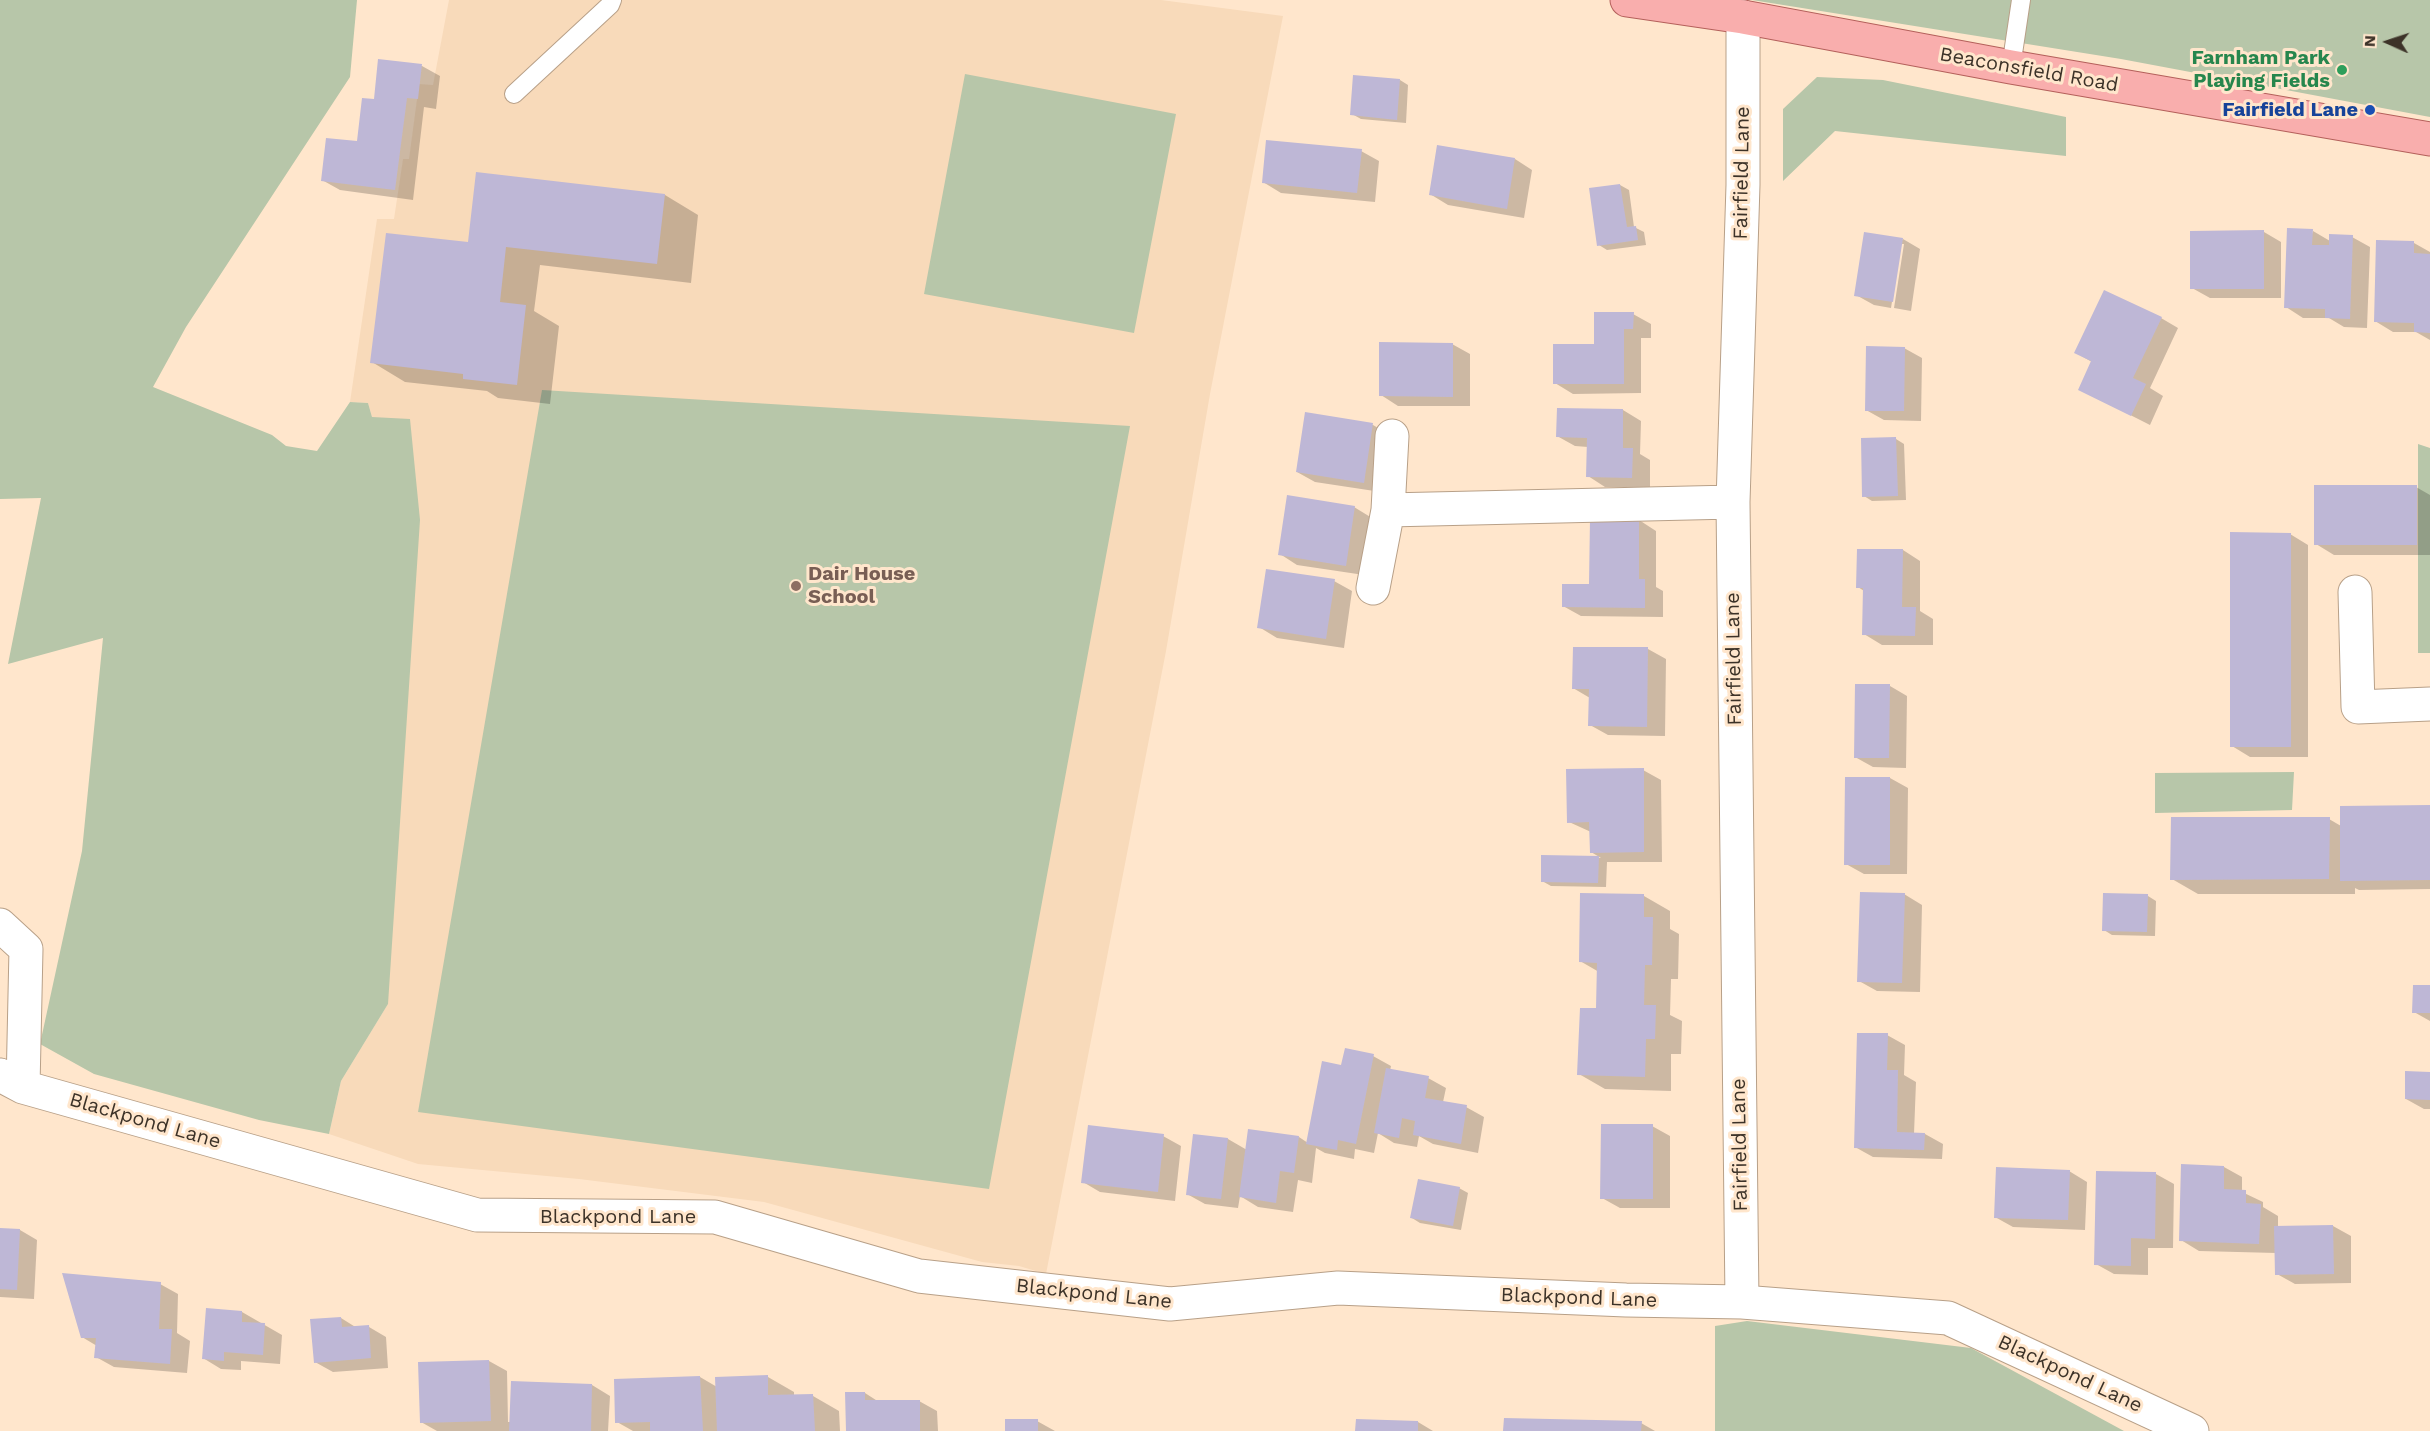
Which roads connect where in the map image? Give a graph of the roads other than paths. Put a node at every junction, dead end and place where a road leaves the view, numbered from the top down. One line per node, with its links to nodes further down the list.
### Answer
1 (612, 0): 6 (lane)
2 (1628, 0): 4 (main road, Beaconsfield Road)
3 (2021, 0): 5 (lane)
4 (1743, 17): 5 (main road, Beaconsfield Road); 9 (street, Fairfield Lane)
5 (2011, 67): 7 (main road, Beaconsfield Road)
6 (514, 94)
7 (2430, 139)
8 (1392, 436): 10 (street)
9 (1732, 502): 10 (street); 16 (street, Fairfield Lane)
10 (1388, 510): 11 (street)
11 (1373, 588)
12 (2355, 592): 13 (street)
13 (2430, 704)
14 (0, 925): 15 (street)
15 (12, 1081): 16 (street, Blackpond Lane)
16 (1742, 1302): 17 (street, Blackpond Lane)
17 (2192, 1431)

